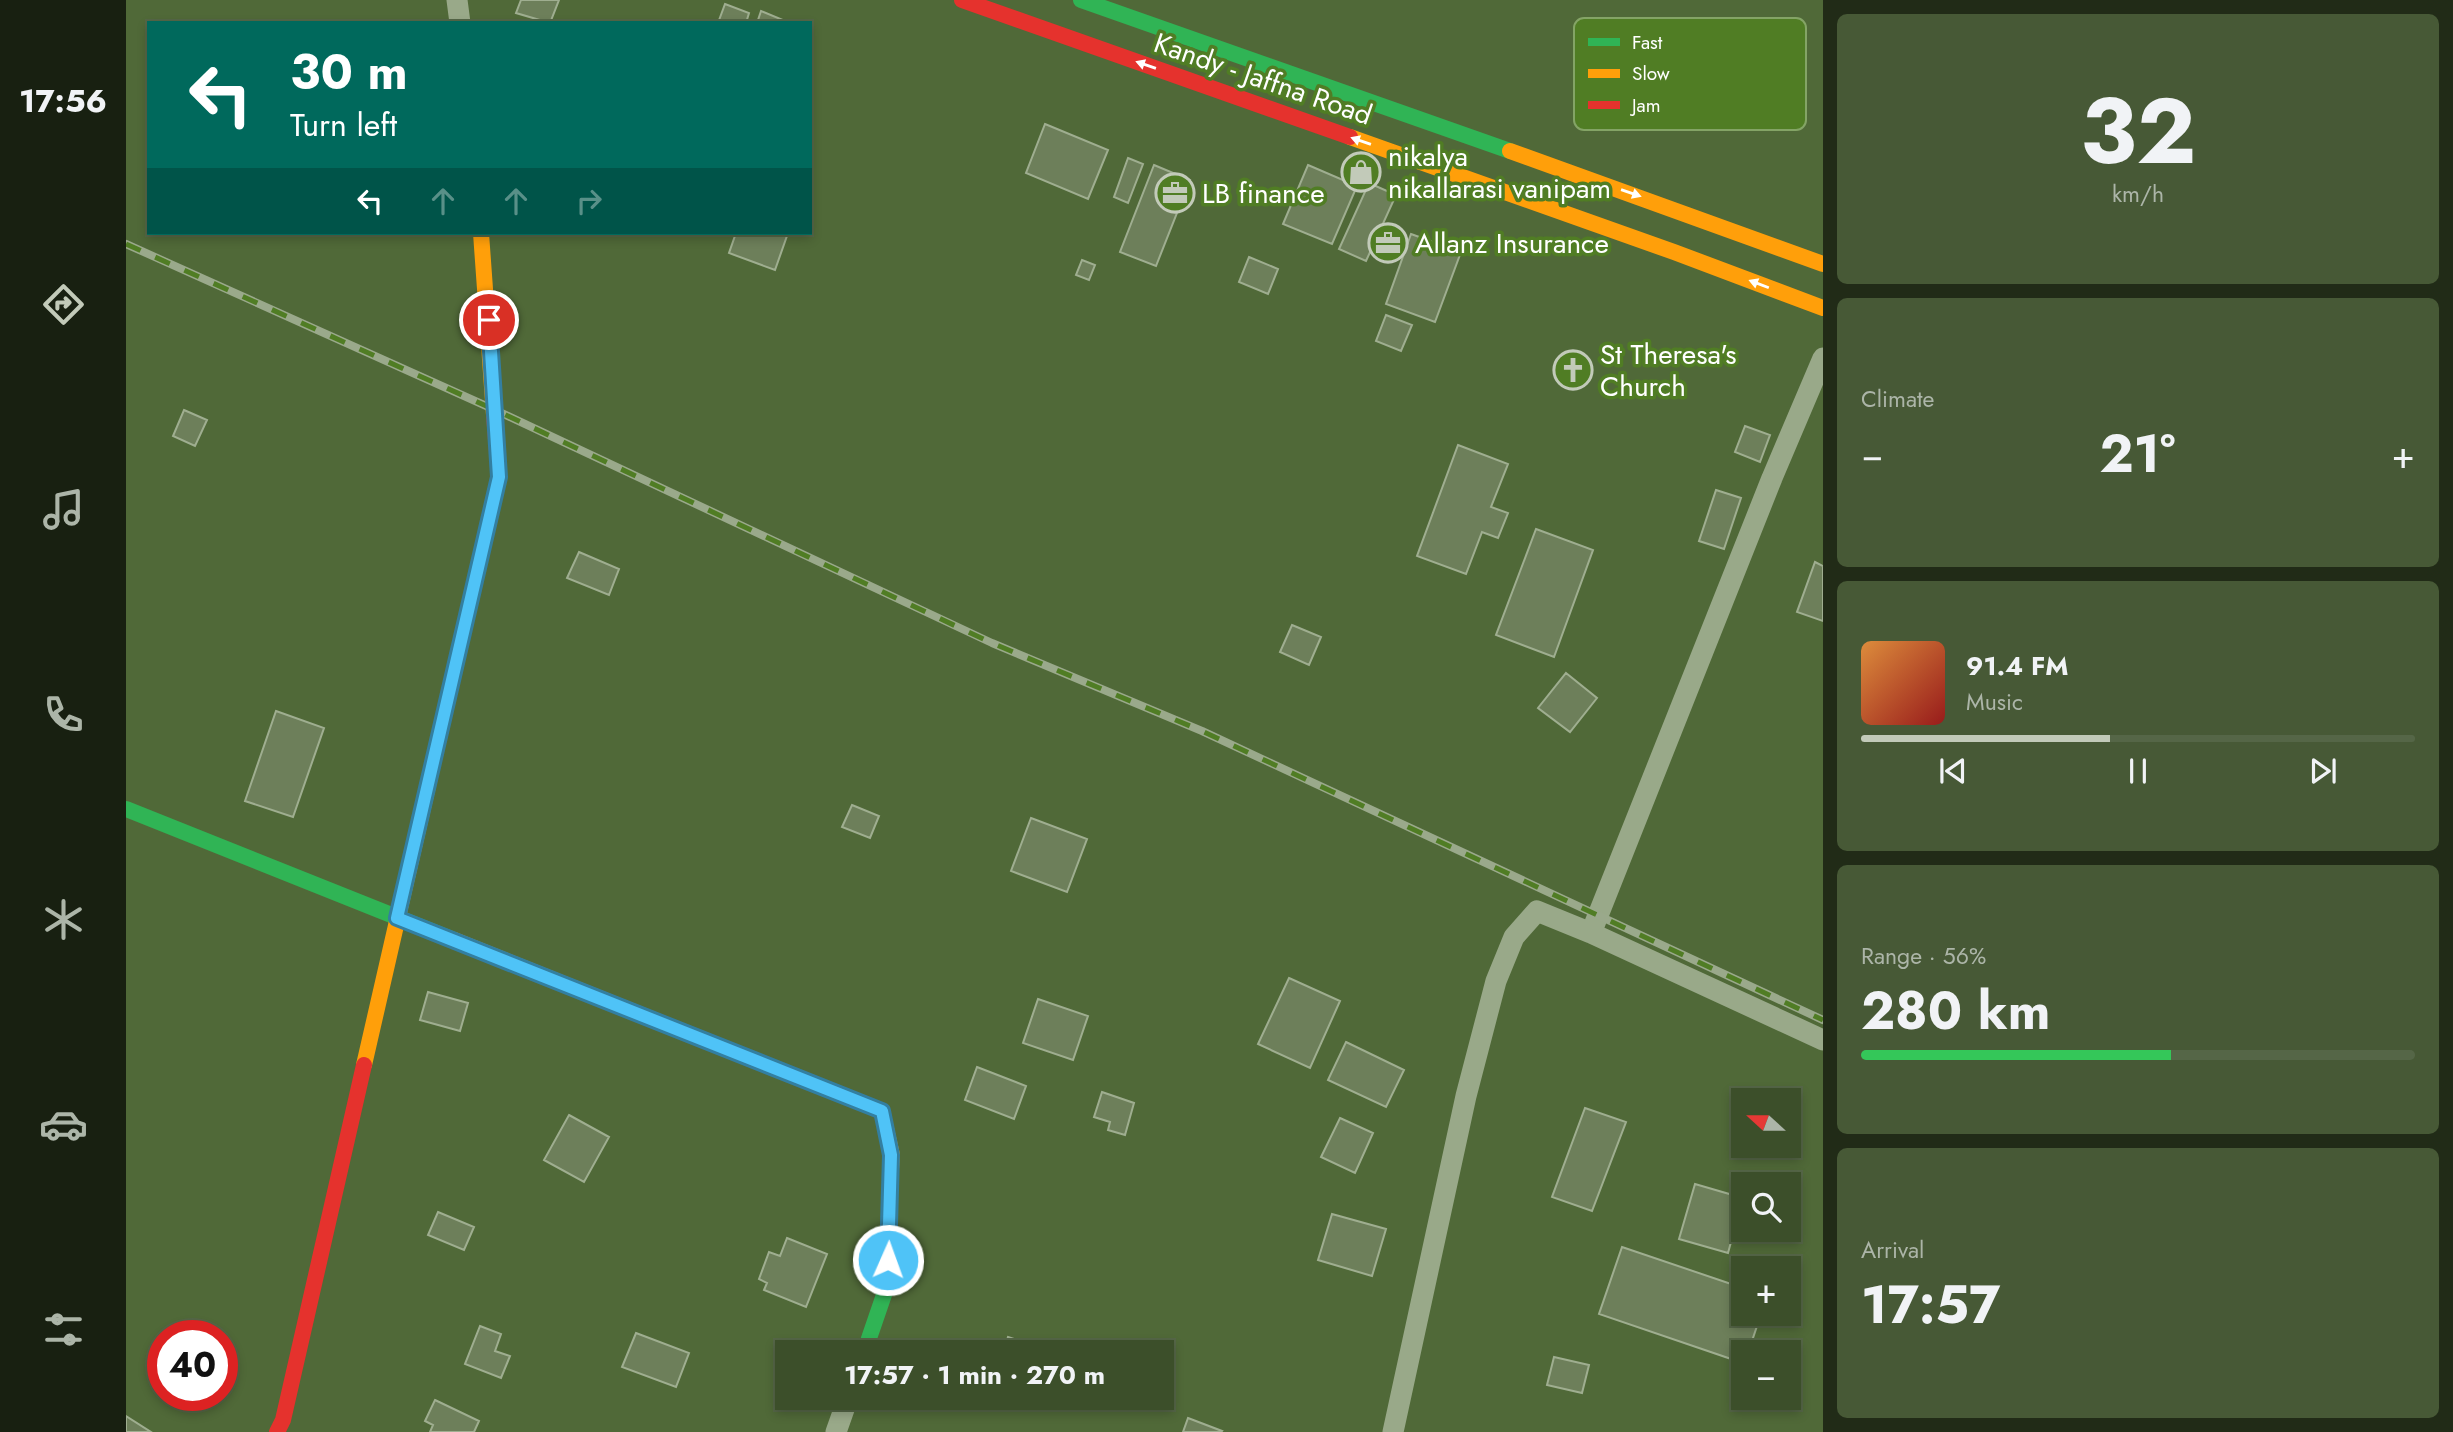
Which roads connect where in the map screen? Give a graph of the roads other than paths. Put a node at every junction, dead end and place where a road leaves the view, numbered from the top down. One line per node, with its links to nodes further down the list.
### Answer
1 (457, 0): 4 (street)
2 (962, 0): 7 (main road, Kandy - Jaffna Road, one-way to 2)
3 (1081, 0): 6 (main road, Kandy - Jaffna Road, one-way to 6)
4 (460, 21)
5 (481, 235): 10 (main road)
6 (1823, 264)
7 (1823, 308)
8 (1823, 358): 11 (street)
9 (126, 809): 10 (main road)
10 (397, 918): 13 (main road); 15 (main road)
11 (1591, 933): 12 (street); 17 (street)
12 (1823, 1040)
13 (868, 1340)
14 (844, 1410): 16 (street)
15 (277, 1432)
16 (836, 1432)
17 (1393, 1432)

